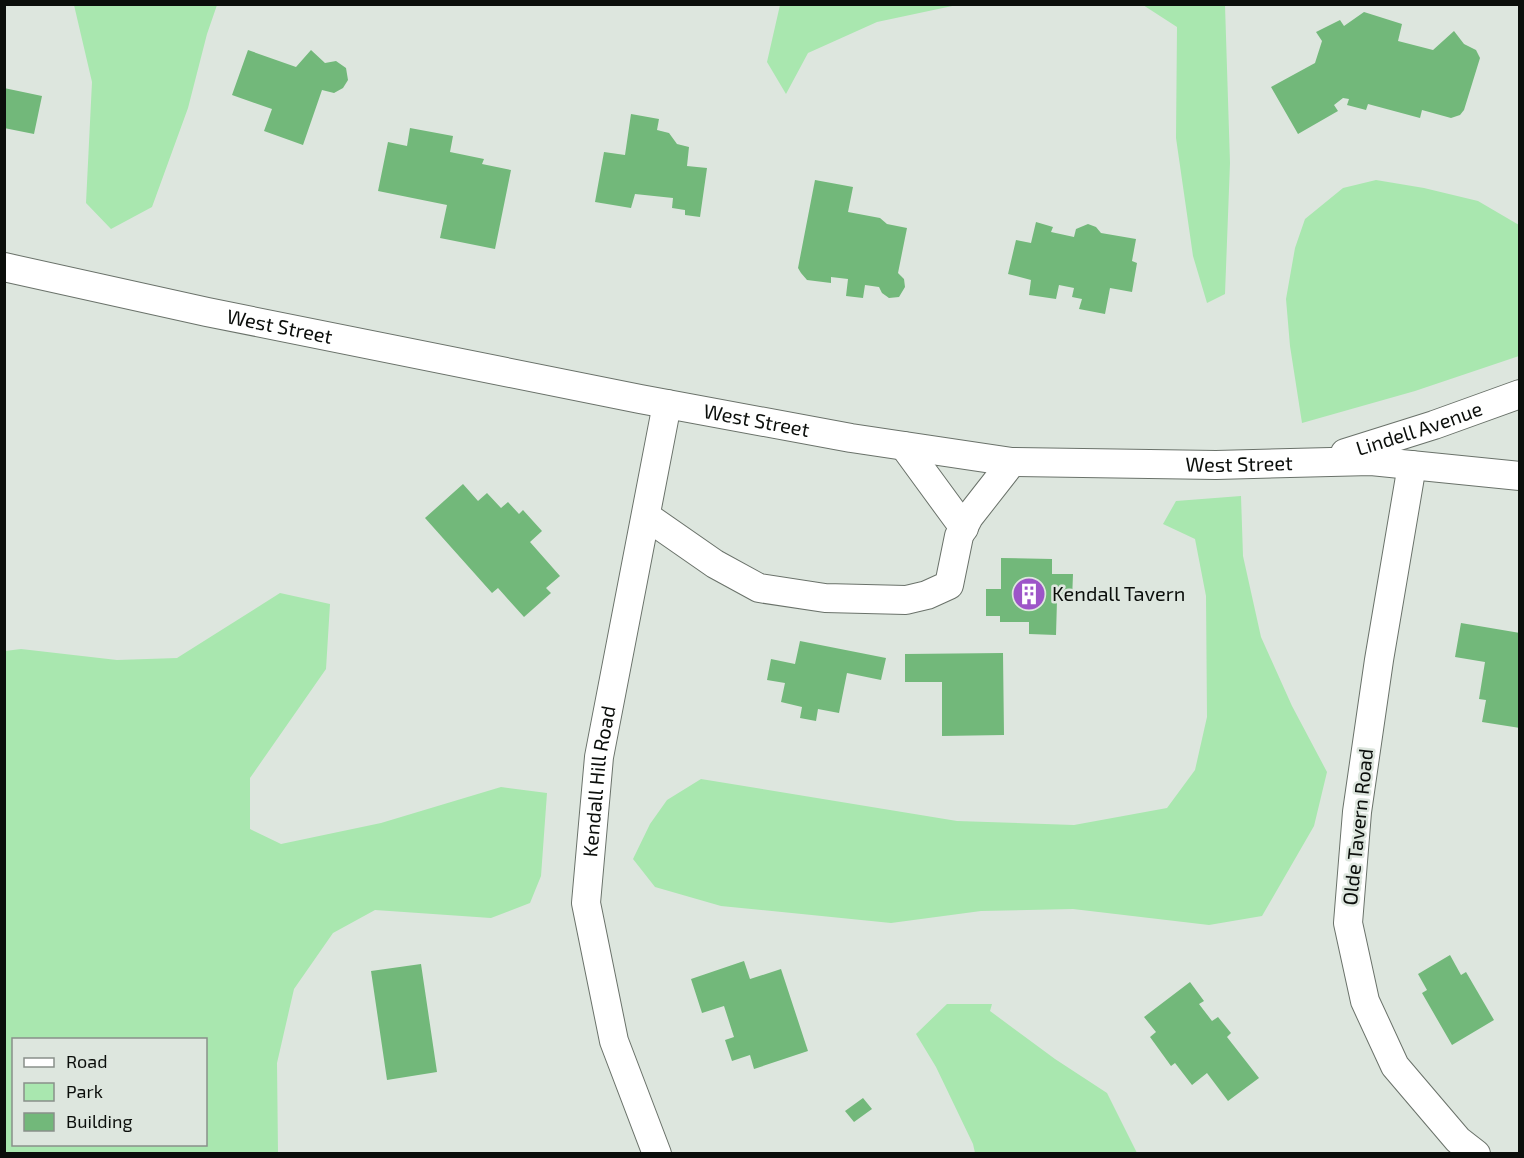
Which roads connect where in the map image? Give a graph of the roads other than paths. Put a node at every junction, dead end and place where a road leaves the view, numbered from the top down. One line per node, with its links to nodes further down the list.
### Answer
1 (4, 267): 3 (street, West Street)
2 (1520, 394): 6 (street, Lindell Avenue)
3 (667, 404): 4 (street, West Street); 9 (street, Kendall Hill Road)
4 (904, 446): 5 (street, West Street); 10 (street)
5 (1012, 462): 6 (street, West Street); 10 (street)
6 (1318, 462): 7 (street, West Street)
7 (1412, 465): 8 (street, West Street); 12 (street, Olde Tavern Road)
8 (1520, 476)
9 (646, 516): 10 (street); 11 (street, Kendall Hill Road)
10 (964, 528)
11 (657, 1154)
12 (1476, 1154)

